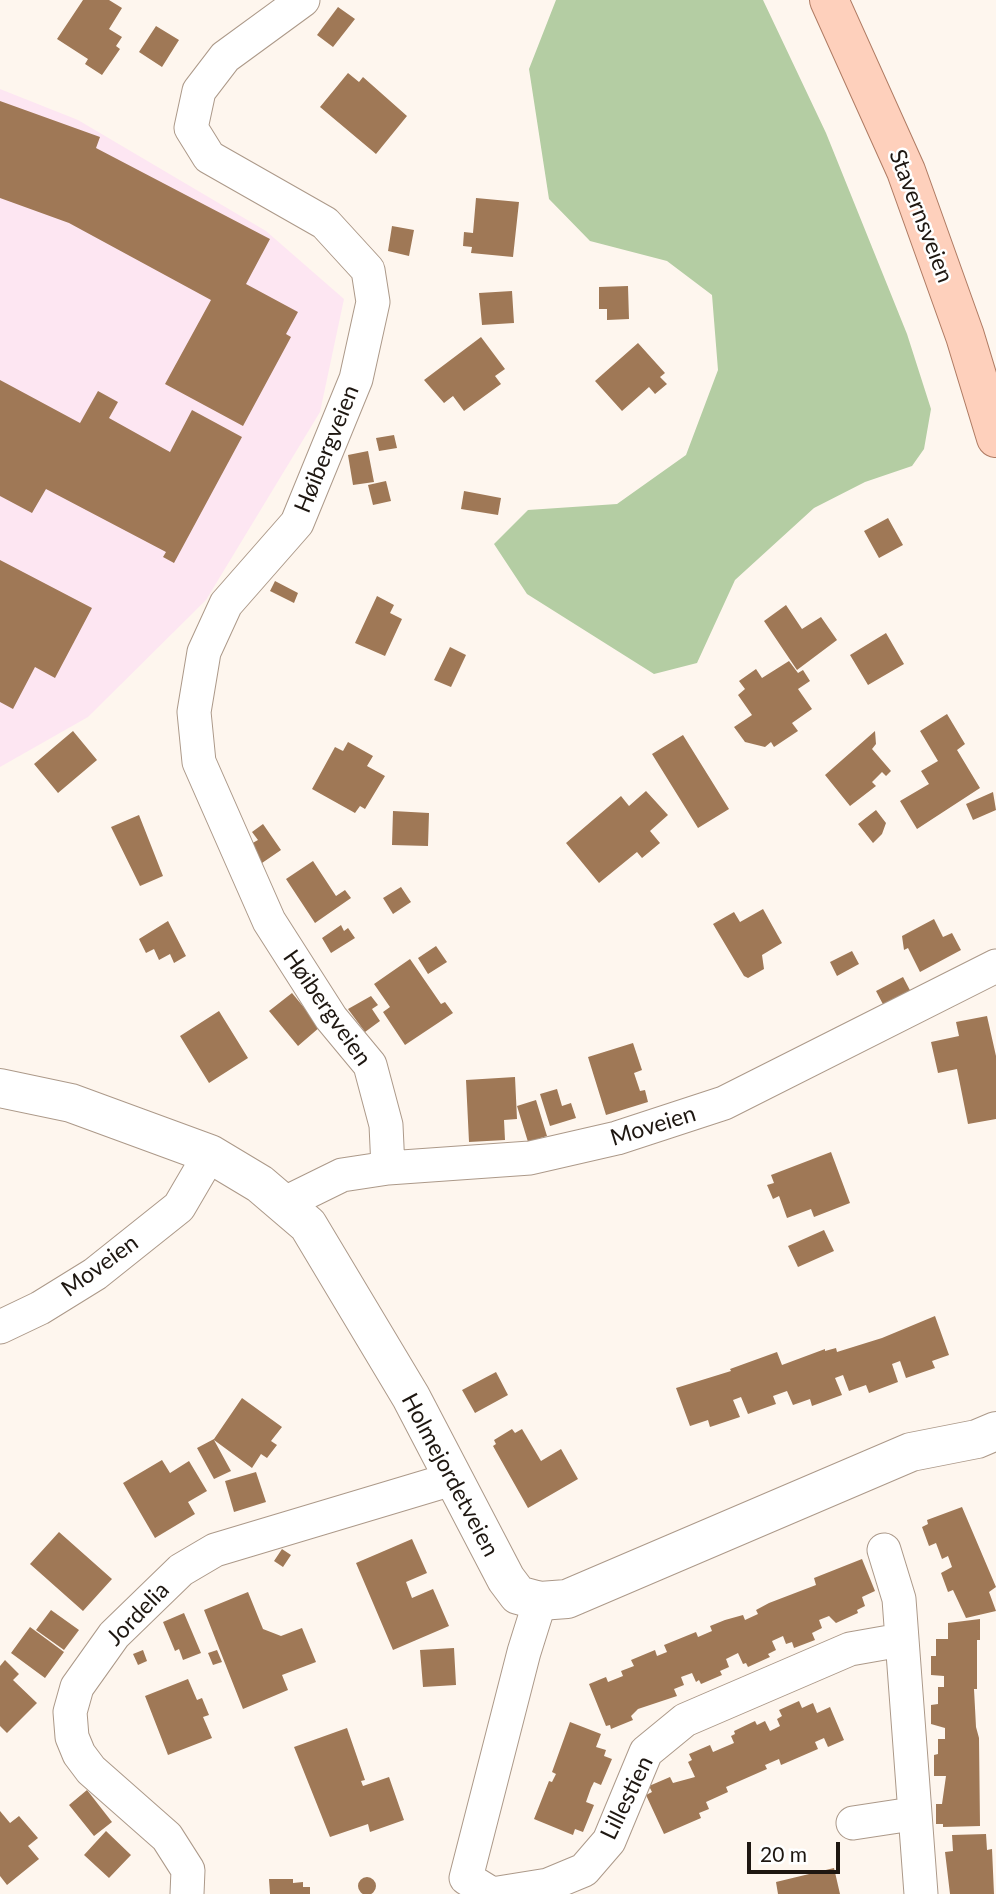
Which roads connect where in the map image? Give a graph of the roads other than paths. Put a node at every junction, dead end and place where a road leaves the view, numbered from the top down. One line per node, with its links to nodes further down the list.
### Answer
1 (303, 0): 7 (street, Høibergveien)
2 (830, 0): 3 (main road, Stavernsveien)
3 (996, 438)
4 (996, 966): 7 (street, Moveien)
5 (0, 1088): 6 (street, Holmejordetveien)
6 (210, 1154): 8 (street, Holmejordetveien); 9 (street, Moveien)
7 (388, 1168): 8 (street, Moveien)
8 (285, 1203): 11 (street, Holmejordetveien)
9 (0, 1327)
10 (990, 1437): 13 (street)
11 (452, 1479): 13 (street, Holmejordetveien); 17 (street, Jordelia)
12 (884, 1550): 14 (street)
13 (540, 1601): 14 (street, Lillestien)
14 (901, 1640): 15 (street)
15 (912, 1814): 16 (street); 18 (street)
16 (853, 1823)
17 (187, 1894)
18 (920, 1894)

